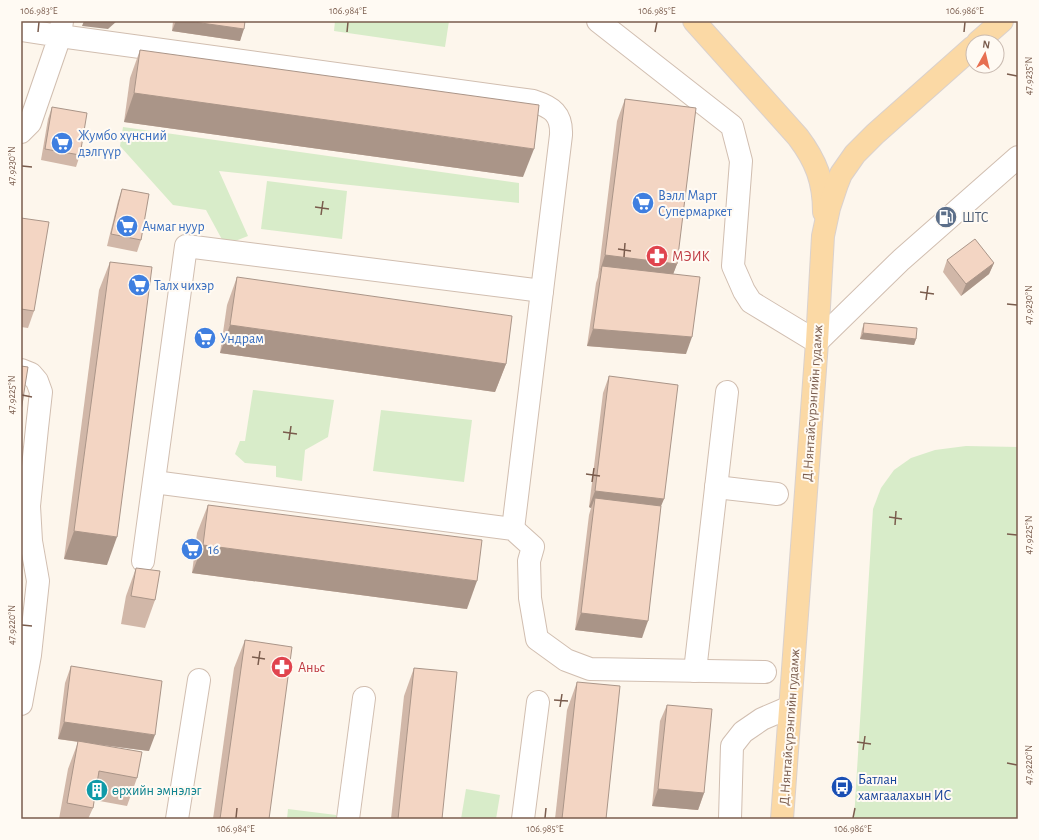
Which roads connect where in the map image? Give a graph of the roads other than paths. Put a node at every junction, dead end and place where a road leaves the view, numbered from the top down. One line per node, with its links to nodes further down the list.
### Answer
1 (598, 21): 12 (street)
2 (694, 21): 10 (main road)
3 (1002, 21): 6 (main road)
4 (61, 29): 5 (street); 8 (street); 11 (street)
5 (21, 30)
6 (987, 34)
7 (965, 54): 10 (main road, Д.Нянтайсүрэнгийн гудамж)
8 (21, 132)
9 (1018, 157): 12 (street)
10 (823, 236): 12 (main road, Д.Нянтайсүрэнгийн гудамж)
11 (542, 291): 15 (street); 18 (street)
12 (816, 342): 27 (main road, Д.Нянтайсүрэнгийн гудамж)
13 (21, 370): 19 (street)
14 (727, 392): 16 (street)
15 (154, 482): 18 (street); 20 (street)
16 (716, 487): 17 (street); 21 (street)
17 (777, 494)
18 (513, 529): 21 (street)
19 (27, 556): 26 (street)
20 (143, 561)
21 (695, 671): 22 (street)
22 (765, 672)
23 (199, 680): 28 (street)
24 (364, 698): 29 (street)
25 (538, 702): 30 (street)
26 (21, 704)
27 (790, 706): 31 (street); 32 (main road, Д.Нянтайсүрэнгийн гудамж)
28 (177, 819)
29 (348, 819)
30 (523, 819)
31 (730, 819)
32 (782, 819)

